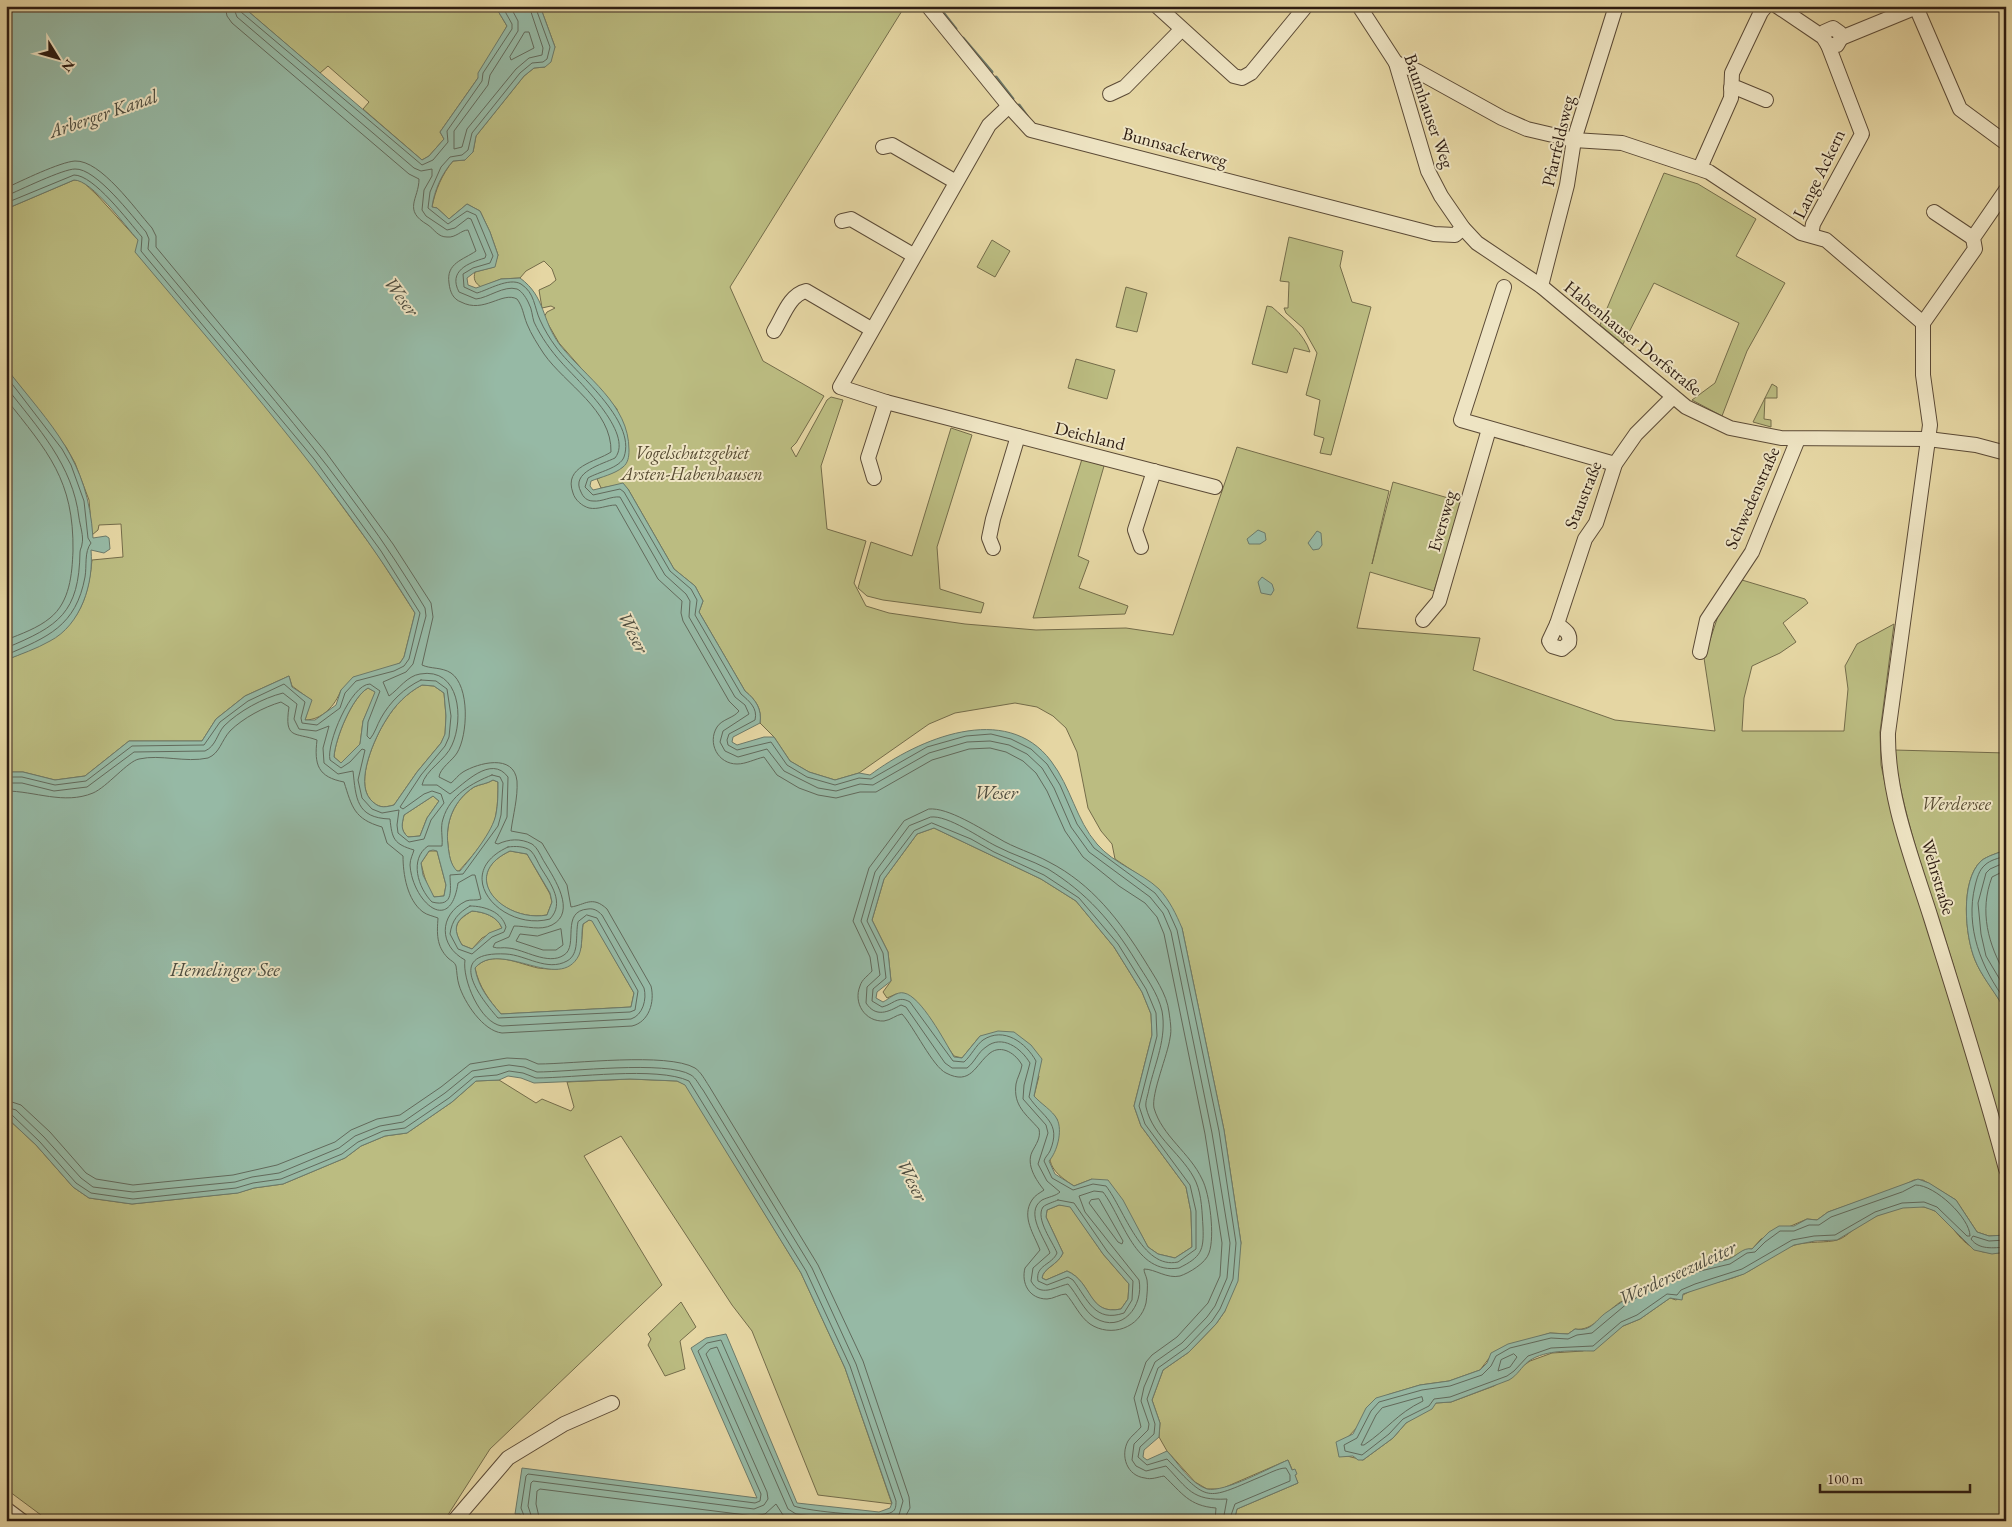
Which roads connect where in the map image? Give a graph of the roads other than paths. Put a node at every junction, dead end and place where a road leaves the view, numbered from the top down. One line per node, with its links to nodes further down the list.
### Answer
1 (928, 6): 15 (street, Bunnsackerweg)
2 (1158, 6): 9 (street)
3 (1306, 6): 9 (street)
4 (1359, 6): 11 (street, Baumhauser Weg)
5 (1616, 6): 16 (street, Pfarrfeldsweg)
6 (1766, 6): 12 (street)
7 (1777, 6): 10 (street)
8 (1918, 7): 10 (street); 17 (street)
9 (1181, 30): 13 (street)
10 (1825, 41): 25 (street, Lange Ackern)
11 (1396, 63): 16 (street); 24 (street, Baumhauser Weg)
12 (1731, 88): 14 (street); 19 (street)
13 (1110, 94)
14 (1766, 100)
15 (1008, 106): 20 (street, Deichland); 24 (street, Bunnsackerweg)
16 (1574, 140): 19 (street); 28 (street, Pfarrfeldsweg)
17 (2006, 143)
18 (883, 147): 20 (street)
19 (1700, 168): 25 (street)
20 (956, 182): 27 (street, Deichland)
21 (2006, 190): 26 (street)
22 (1934, 212): 26 (street)
23 (842, 221): 27 (street)
24 (1463, 228): 28 (street, Habenhauser Dorfstraße)
25 (1811, 234): 30 (street)
26 (1972, 238): 30 (street)
27 (914, 255): 31 (street, Deichland)
28 (1541, 286): 33 (street, Habenhauser Dorfstraße)
29 (1504, 287): 35 (street)
30 (1923, 323): 38 (street, Wehrstraße)
31 (871, 330): 32 (street); 34 (street, Deichland)
32 (774, 331)
33 (1672, 398): 37 (street, Habenhauser Dorfstraße); 40 (street, Staustraße)
34 (886, 402): 36 (street, Deichland); 42 (street)
35 (1489, 429): 40 (street); 46 (street, Eversweg)
36 (1018, 436): 41 (street, Deichland); 45 (street)
37 (1798, 439): 38 (street, Habenhauser Dorfstraße); 48 (street, Schwedenstraße)
38 (1928, 439): 39 (street, Habenhauser Dorfstraße); 49 (street, Wehrstraße)
39 (2006, 453)
40 (1615, 464): 47 (street, Staustraße)
41 (1154, 471): 43 (street, Deichland); 44 (street)
42 (874, 478)
43 (1215, 487)
44 (1141, 547)
45 (992, 548)
46 (1423, 620)
47 (1557, 624)
48 (1700, 652)
49 (2006, 1170)
50 (612, 1403): 53 (street)
51 (6, 1509): 52 (street)
52 (22, 1521)
53 (454, 1521)

